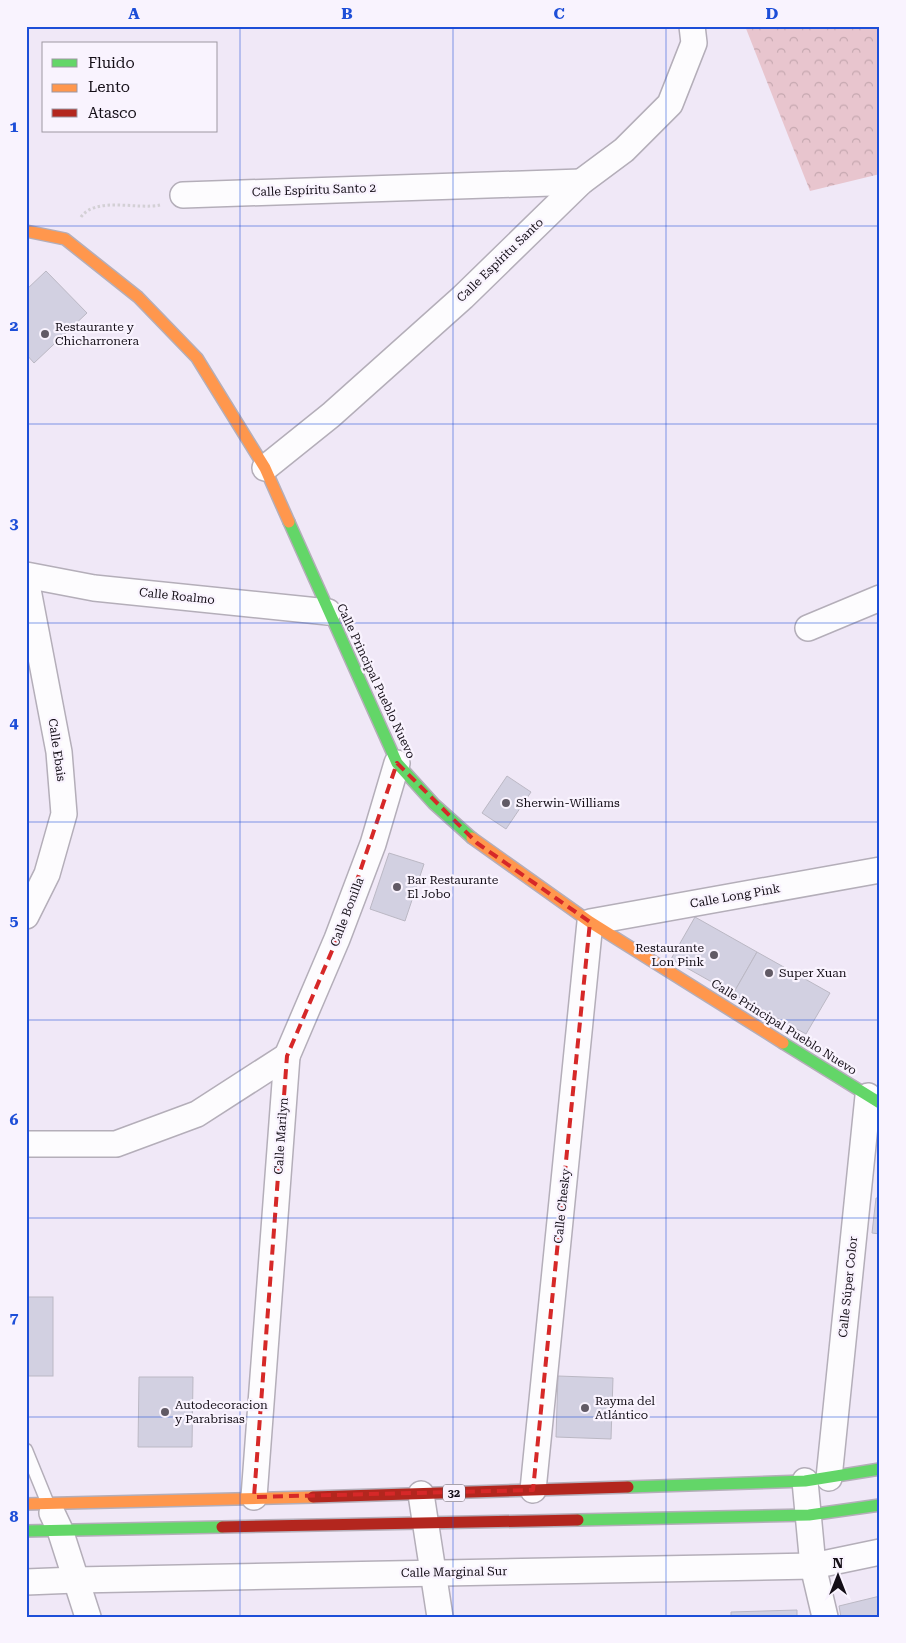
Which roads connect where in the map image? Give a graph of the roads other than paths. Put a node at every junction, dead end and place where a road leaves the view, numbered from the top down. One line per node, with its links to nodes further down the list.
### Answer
1 (692, 26): 2 (street, Calle Espíritu Santo)
2 (581, 182): 3 (street, Calle Espíritu Santo 2); 5 (street, Calle Espíritu Santo)
3 (183, 195)
4 (26, 232): 5 (main road, Calle Principal Pueblo Nuevo)
5 (265, 468): 9 (main road, Calle Principal Pueblo Nuevo)
6 (26, 575): 9 (street, Calle Roalmo)
7 (26, 579): 13 (street, Calle Ebais)
8 (880, 598): 10 (street)
9 (328, 612): 11 (main road, Calle Principal Pueblo Nuevo)
10 (808, 628)
11 (397, 764): 14 (main road, Calle Principal Pueblo Nuevo); 15 (street, Calle Bonilla)
12 (880, 870): 14 (street, Calle Long Pink)
13 (26, 916)
14 (590, 922): 16 (main road, Calle Principal Pueblo Nuevo); 22 (street, Calle Chesky)
15 (286, 1056): 17 (street); 24 (street, Calle Marilyn)
16 (874, 1100): 20 (street, Calle Súper Color)
17 (26, 1144)
18 (26, 1450): 25 (lane)
19 (880, 1469): 20 (main road, 32)
20 (829, 1478): 21 (main road, 32)
21 (804, 1481): 22 (main road, 32); 27 (street)
22 (533, 1490): 23 (main road, 32)
23 (420, 1494): 24 (main road, 32); 28 (street)
24 (254, 1498): 25 (main road, 32)
25 (37, 1504): 29 (street)
26 (880, 1505): 27 (main road)
27 (809, 1515): 28 (main road); 32 (street)
28 (424, 1523): 29 (main road); 33 (street)
29 (60, 1530): 30 (main road); 34 (street)
30 (26, 1531)
31 (880, 1552): 32 (street, Calle Marginal Sur)
32 (813, 1566): 33 (street, Calle Marginal Sur); 38 (street)
33 (433, 1572): 34 (street, Calle Marginal Sur); 37 (street)
34 (76, 1580): 35 (street, Calle Marginal Sur); 36 (street)
35 (26, 1582)
36 (88, 1617)
37 (440, 1617)
38 (825, 1617)

